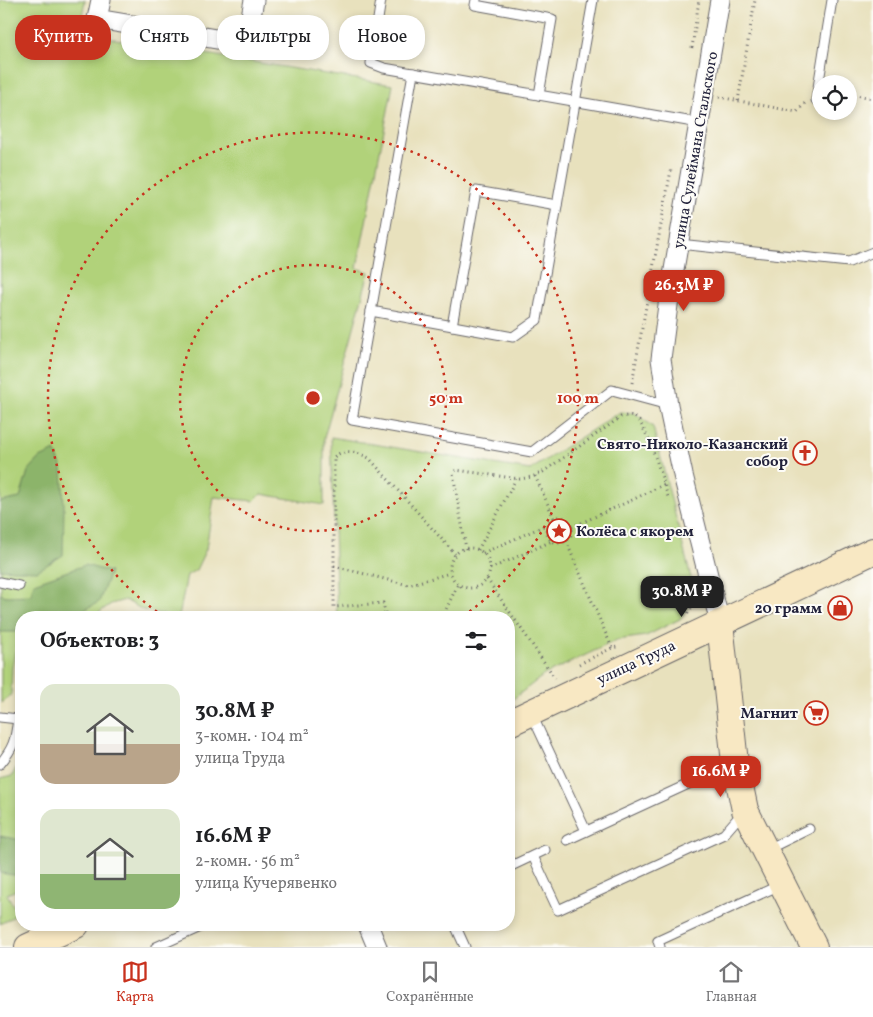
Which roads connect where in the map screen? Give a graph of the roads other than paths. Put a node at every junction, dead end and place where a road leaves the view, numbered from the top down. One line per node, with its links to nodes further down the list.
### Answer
1 (101, 0): 2 (street)
2 (254, 0)
3 (381, 0): 8 (lane)
4 (476, 0): 10 (lane)
5 (593, 0): 11 (lane)
6 (720, 0): 12 (street, улица Сулеймана Стальского)
7 (832, 0): 9 (lane)
8 (413, 73): 10 (lane); 16 (lane)
9 (820, 75)
10 (539, 95): 11 (lane)
11 (575, 101): 12 (lane); 13 (lane)
12 (699, 123): 14 (street, улица Сулеймана Стальского)
13 (557, 204): 17 (lane); 17 (lane)
14 (679, 244): 15 (lane); 18 (street, улица Сулеймана Стальского)
15 (873, 252)
16 (371, 312): 17 (lane); 18 (lane)
17 (452, 326)
18 (668, 405): 22 (street, улица Сулеймана Стальского)
19 (873, 551): 22 (main road, улица Труда)
20 (0, 582): 21 (lane)
21 (19, 586)
22 (720, 622): 24 (main road, улица Труда); 27 (main road)
23 (0, 717): 25 (lane)
24 (520, 717): 31 (lane)
25 (15, 719)
26 (15, 739): 28 (lane)
27 (735, 763): 29 (main road); 31 (lane)
28 (0, 764)
29 (745, 810): 34 (main road); 35 (lane)
30 (809, 829): 34 (lane)
31 (586, 831): 32 (lane)
32 (567, 840)
33 (545, 850): 35 (lane)
34 (765, 850): 37 (main road)
35 (533, 856): 36 (lane)
36 (515, 864)
37 (782, 884): 46 (lane); 47 (main road)
38 (63, 931): 42 (main road)
39 (192, 931): 43 (lane)
40 (370, 931): 44 (street)
41 (458, 931): 45 (lane)
42 (28, 947)
43 (156, 947)
44 (377, 947)
45 (465, 947)
46 (660, 947)
47 (814, 947)

